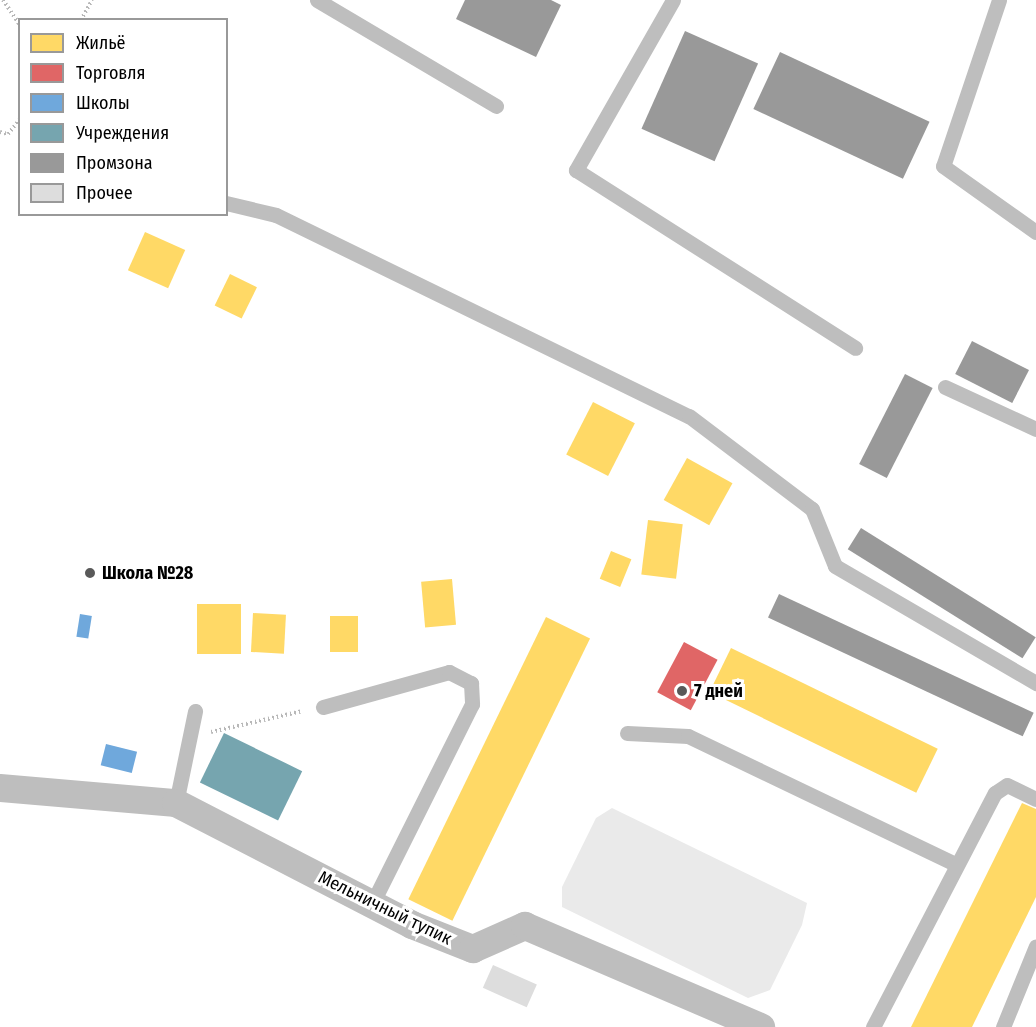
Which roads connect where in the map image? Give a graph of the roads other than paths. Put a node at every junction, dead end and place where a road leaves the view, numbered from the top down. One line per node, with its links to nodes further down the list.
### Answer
1 (317, 0): 4 (lane)
2 (673, 0): 7 (lane)
3 (999, 0): 6 (lane)
4 (496, 106)
5 (228, 203): 10 (lane)
6 (1036, 232)
7 (855, 348)
8 (945, 387): 9 (lane)
9 (1036, 429)
10 (1036, 683)
11 (323, 707): 18 (lane)
12 (195, 711): 16 (lane)
13 (627, 734): 17 (lane)
14 (0, 788): 16 (street, Мельничный тупик)
15 (1036, 799): 17 (lane)
16 (176, 803): 18 (street, Мельничный тупик)
17 (957, 865): 21 (lane)
18 (372, 904): 20 (street, Мельничный тупик)
19 (1036, 946): 22 (lane)
20 (761, 1027)
21 (873, 1027)
22 (1003, 1027)

